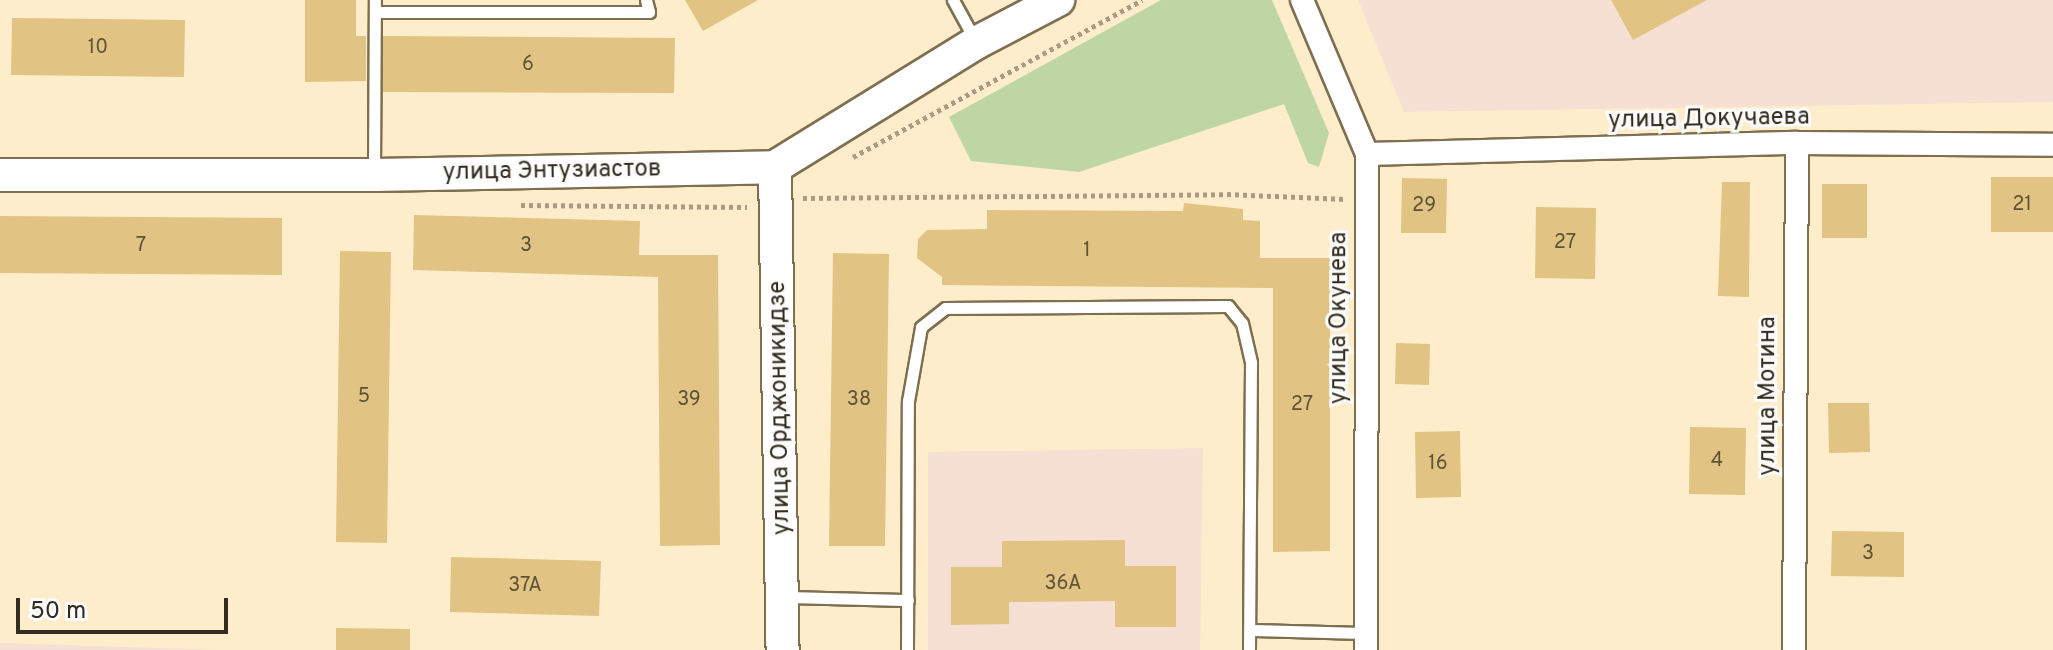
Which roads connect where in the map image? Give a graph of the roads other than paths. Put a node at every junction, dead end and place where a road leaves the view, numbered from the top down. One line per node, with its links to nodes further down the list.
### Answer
1 (646, 0): 5 (lane)
2 (953, 0): 6 (lane)
3 (1058, 0): 6 (street)
4 (1302, 0): 9 (street, улица Окунева)
5 (375, 6): 11 (lane)
6 (976, 43): 12 (street)
7 (1797, 143): 8 (street, улица Докучаева); 9 (street, улица Докучаева); 20 (street, улица Мотина)
8 (2053, 145)
9 (1367, 154): 16 (street, улица Окунева)
10 (0, 175): 11 (street, улица Энтузиастов)
11 (374, 175): 12 (street, улица Энтузиастов)
12 (777, 183): 13 (street, улица Орджоникидзе)
13 (783, 597): 14 (lane); 17 (street, улица Орджоникидзе)
14 (908, 600): 15 (lane); 18 (lane)
15 (1250, 630): 16 (lane); 19 (lane)
16 (1366, 642)
17 (783, 650)
18 (907, 650)
19 (1249, 650)
20 (1794, 650)

